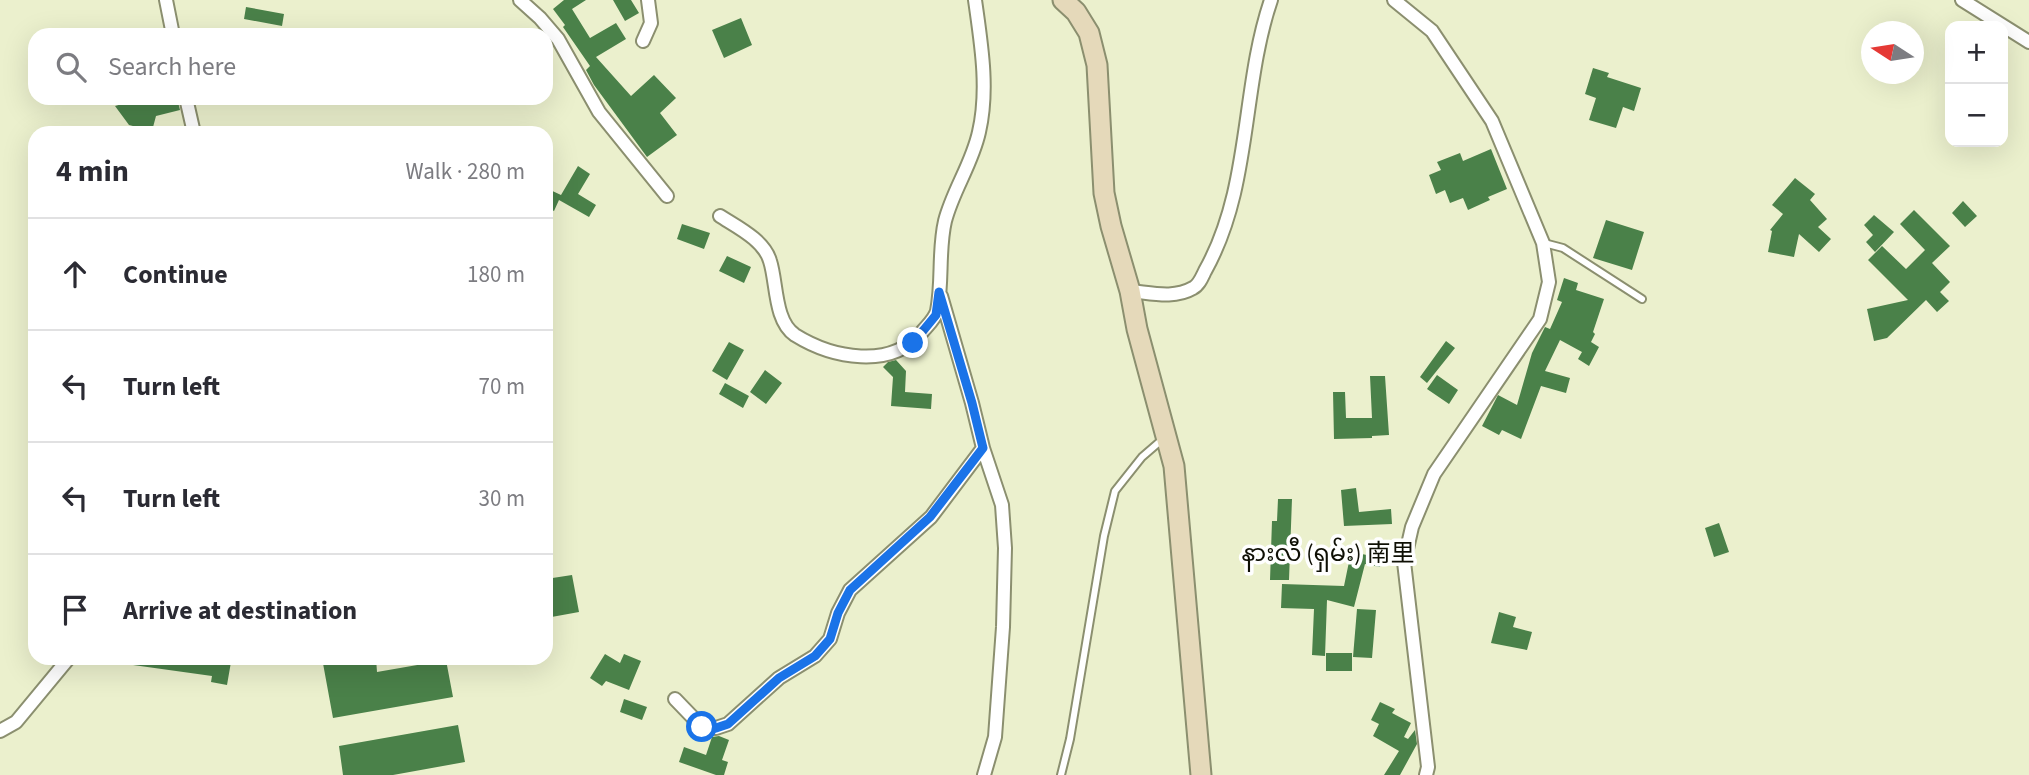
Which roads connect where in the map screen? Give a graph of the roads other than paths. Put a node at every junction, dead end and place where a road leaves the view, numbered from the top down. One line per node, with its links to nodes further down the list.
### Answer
1 (166, 0): 9 (street)
2 (520, 0): 10 (street)
3 (648, 0): 12 (street)
4 (975, 0): 20 (street)
5 (1063, 0): 19 (main road)
6 (1271, 0): 19 (street)
7 (1394, 0): 18 (street)
8 (1962, 0): 13 (street)
9 (172, 28)
10 (547, 28)
11 (553, 34): 16 (street)
12 (643, 41)
13 (2029, 43)
14 (188, 105): 15 (street)
15 (192, 126)
16 (667, 196)
17 (720, 215): 20 (street)
18 (1543, 243): 21 (lane); 30 (street)
19 (1130, 291): 22 (main road)
20 (939, 292): 23 (street)
21 (1642, 299)
22 (1166, 436): 28 (lane); 29 (main road)
23 (983, 448): 25 (street); 27 (street)
24 (63, 665): 26 (street)
25 (675, 699)
26 (0, 731)
27 (984, 775)
28 (1061, 775)
29 (1200, 775)
30 (1426, 775)

